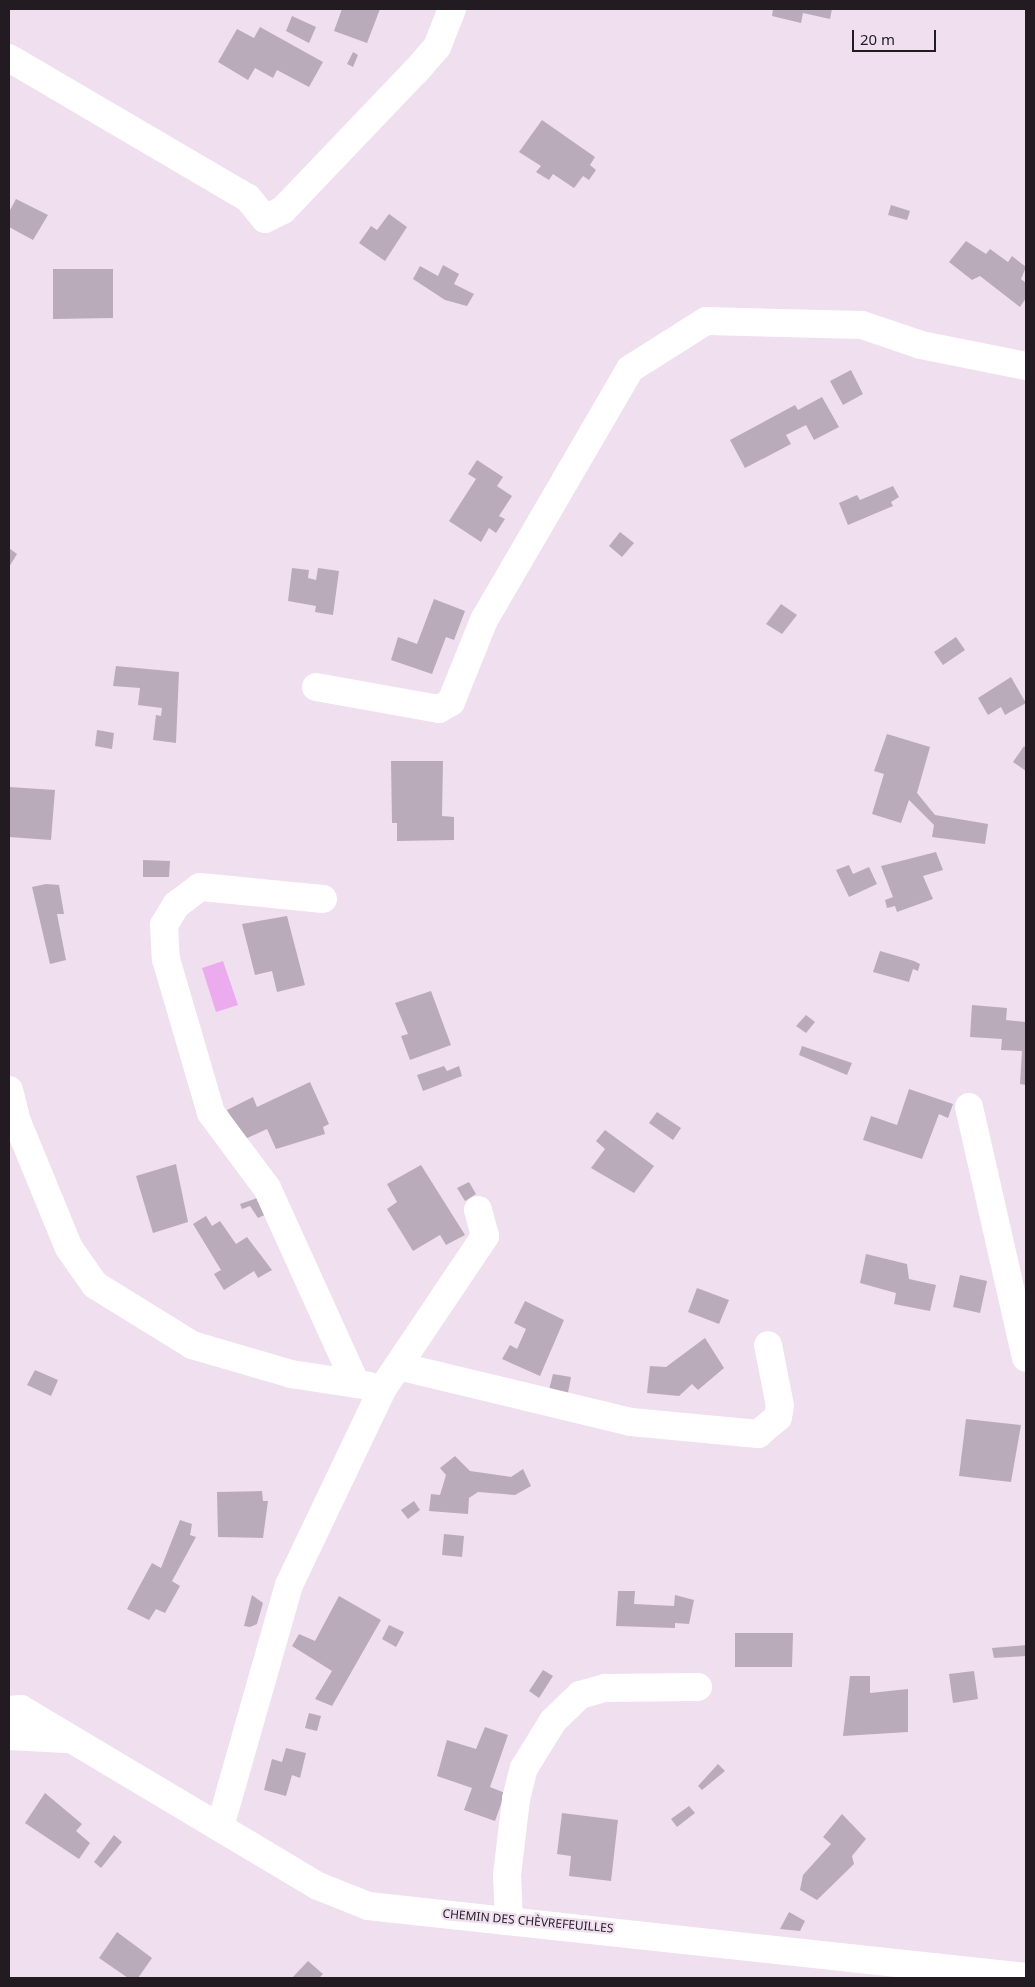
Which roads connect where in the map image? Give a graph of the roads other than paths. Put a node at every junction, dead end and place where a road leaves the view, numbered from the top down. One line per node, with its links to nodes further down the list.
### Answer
1 (452, 9): 2 (main road)
2 (9, 58)
3 (1026, 366): 4 (main road)
4 (316, 687)
5 (323, 899): 12 (main road)
6 (9, 1090): 12 (main road)
7 (969, 1107): 10 (main road)
8 (478, 1210): 11 (main road)
9 (768, 1346): 11 (main road)
10 (1026, 1358)
11 (398, 1366): 13 (main road)
12 (356, 1384): 13 (main road)
13 (383, 1388): 16 (main road)
14 (698, 1687): 17 (main road)
15 (12, 1719): 16 (main road, CHEMIN DES CHÈVREFEUILLES)
16 (220, 1827): 17 (main road, CHEMIN DES CHÈVREFEUILLES)
17 (509, 1920): 18 (main road, CHEMIN DES CHÈVREFEUILLES)
18 (1026, 1977)

